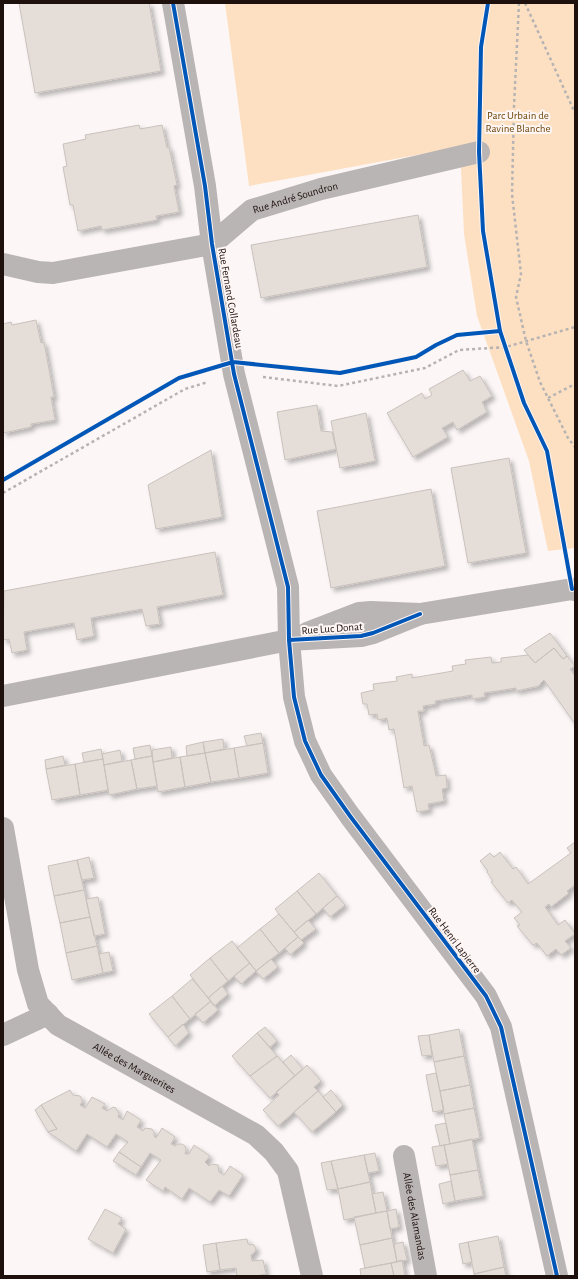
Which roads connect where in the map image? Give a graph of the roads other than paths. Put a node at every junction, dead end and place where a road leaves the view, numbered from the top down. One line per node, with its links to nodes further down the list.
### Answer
1 (173, 3): 3 (street, Rue Fernand Collardeau)
2 (479, 152): 3 (street, Rue André Soundron)
3 (212, 244): 4 (street); 6 (street, Rue Fernand Collardeau)
4 (3, 264)
5 (575, 590): 6 (street, Rue Luc Donat)
6 (289, 640): 7 (street, Rue Luc Donat); 14 (street, Rue Henri Lapierre)
7 (3, 696)
8 (3, 828): 9 (street, Allée des Marguerites)
9 (48, 1014): 10 (street); 12 (street, Allée des Marguerites)
10 (3, 1035)
11 (404, 1156): 13 (street, Allée des Alamandas)
12 (312, 1276)
13 (426, 1276)
14 (558, 1276)

